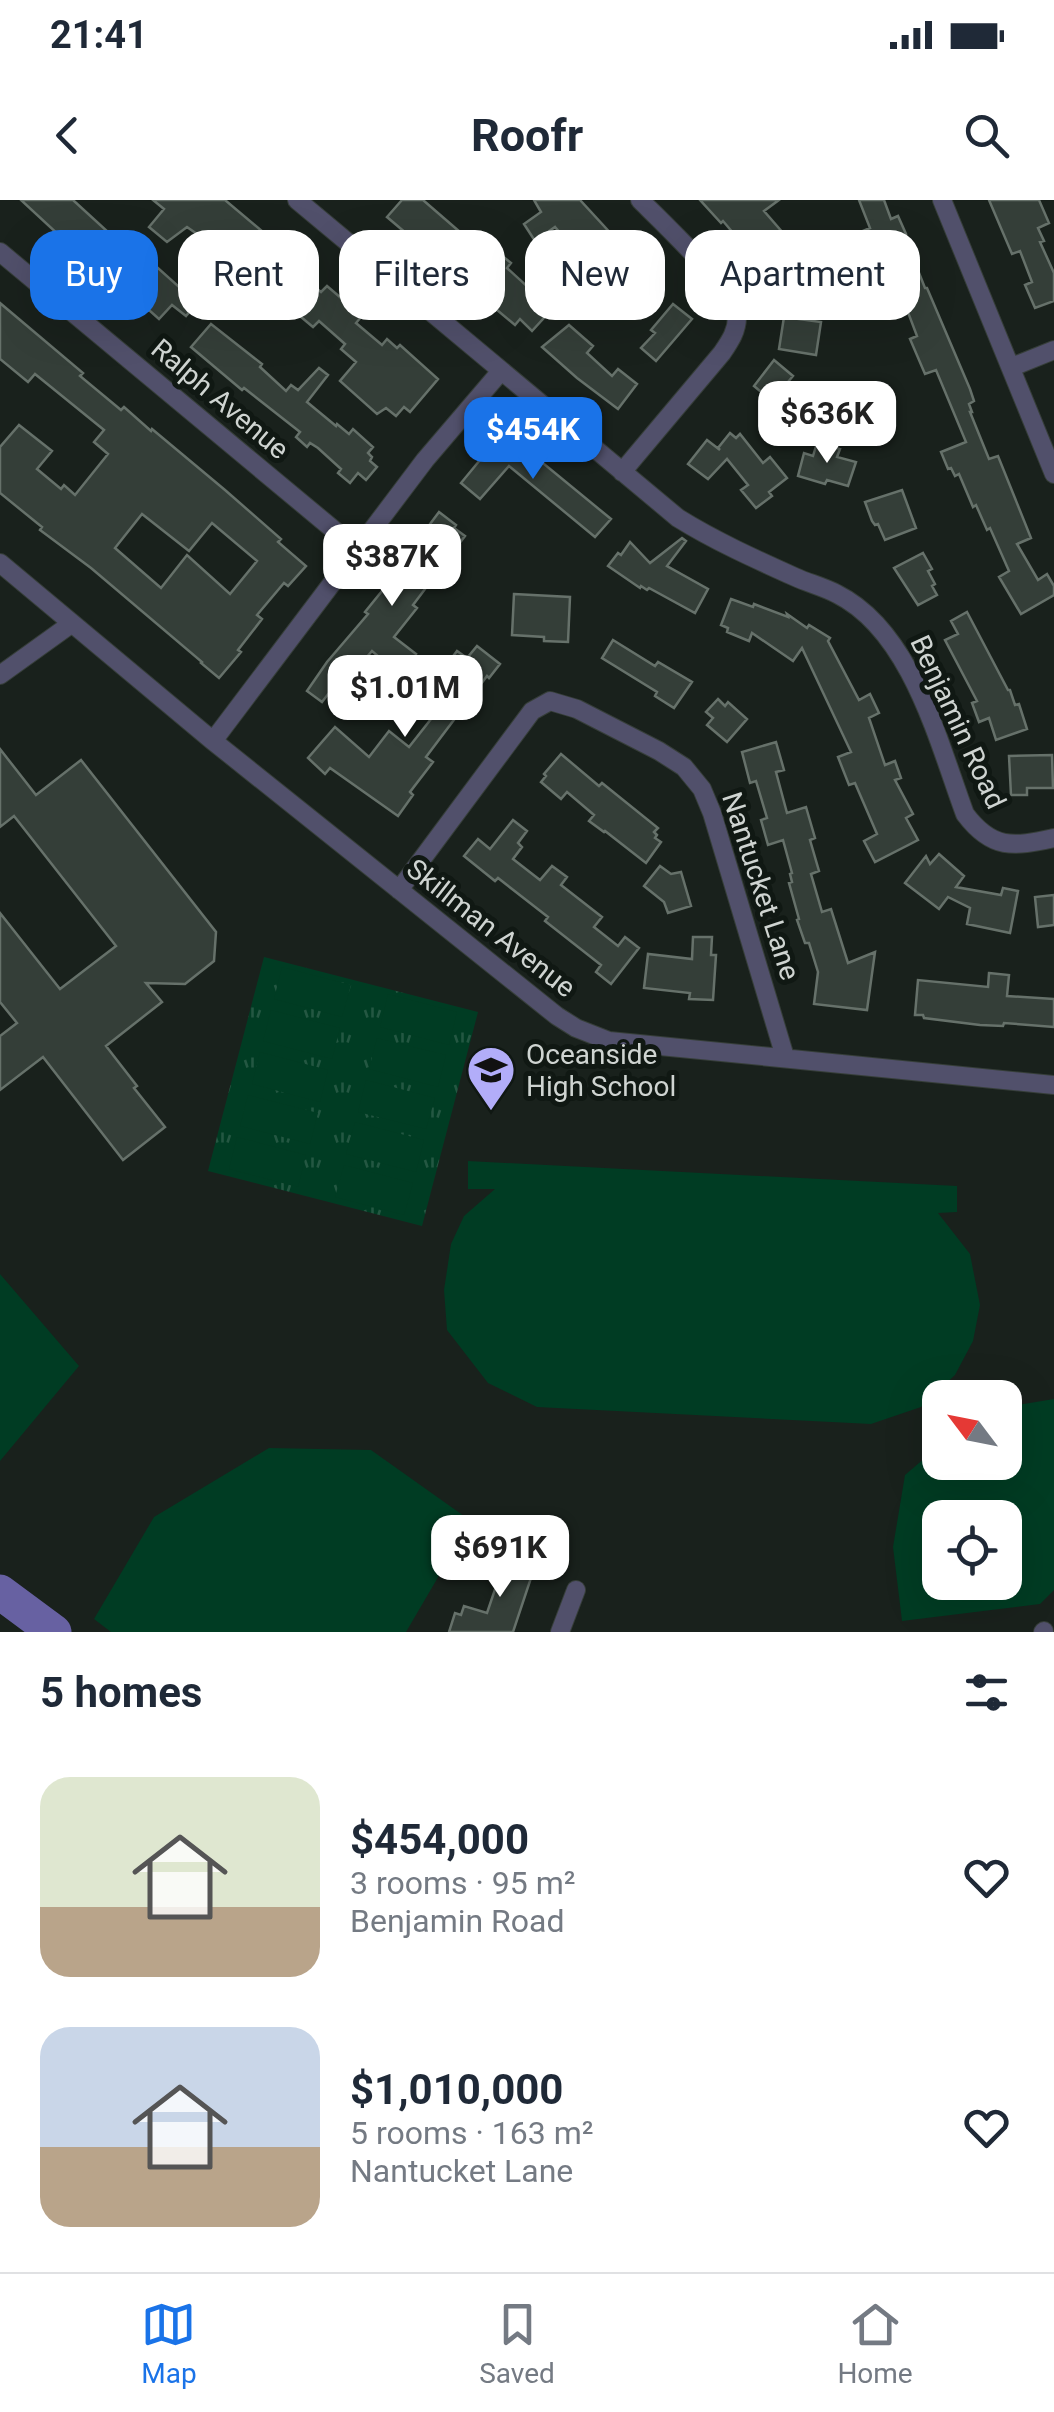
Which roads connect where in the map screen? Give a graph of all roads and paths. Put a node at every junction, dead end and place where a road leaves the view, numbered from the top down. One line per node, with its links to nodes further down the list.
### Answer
1 (297, 200): 7 (street, Benjamin Road)
2 (640, 200): 8 (street)
3 (942, 200): 6 (street)
4 (0, 252): 10 (street, Ralph Avenue)
5 (1054, 350): 6 (street)
6 (1012, 367): 9 (street)
7 (501, 371): 8 (street, Benjamin Road); 10 (street)
8 (622, 472): 15 (street, Benjamin Road)
9 (1054, 474)
10 (358, 550): 14 (street)
11 (0, 563): 12 (street, Skillman Avenue)
12 (72, 624): 13 (street); 14 (street, Skillman Avenue)
13 (0, 675)
14 (213, 741): 16 (street, Skillman Avenue)
15 (1054, 838)
16 (399, 890): 17 (street, Skillman Avenue); 17 (street, Nantucket Lane)
17 (786, 1058): 18 (street, Skillman Avenue)
18 (1054, 1085)
19 (576, 1590): 20 (street)
20 (560, 1632)

